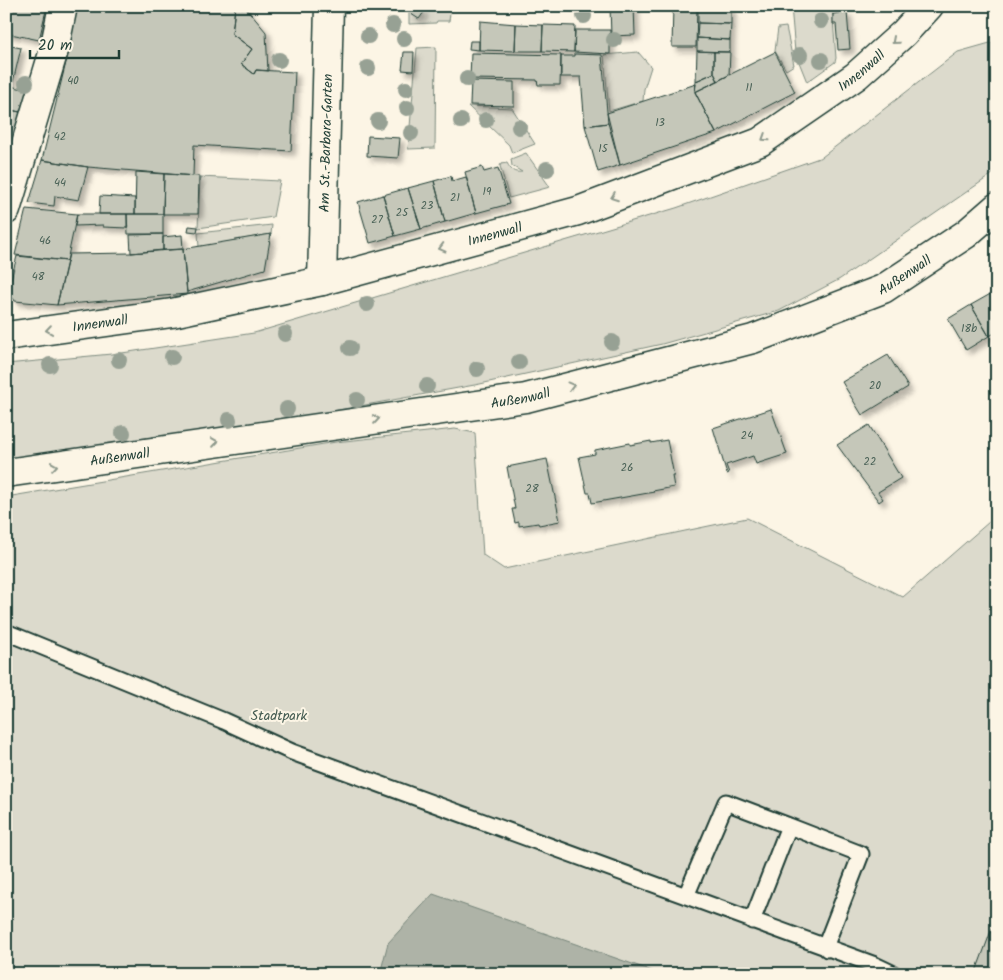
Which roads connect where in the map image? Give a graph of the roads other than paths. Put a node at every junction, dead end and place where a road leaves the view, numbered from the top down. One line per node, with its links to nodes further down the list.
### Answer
1 (63, 6): 5 (street)
2 (329, 6): 6 (street, Am St.-Barbara-Garten)
3 (930, 6): 6 (street, Innenwall, one-way to 6)
4 (997, 207): 8 (street, Außenwall, one-way to 4)
5 (6, 210)
6 (322, 281): 7 (street, Innenwall, one-way to 7)
7 (6, 336)
8 (6, 473)
9 (6, 632): 11 (lane)
10 (789, 826): 11 (lane); 12 (lane); 13 (lane)
11 (686, 896): 12 (lane)
12 (752, 921): 13 (lane)
13 (827, 949): 14 (lane)
14 (894, 974)

